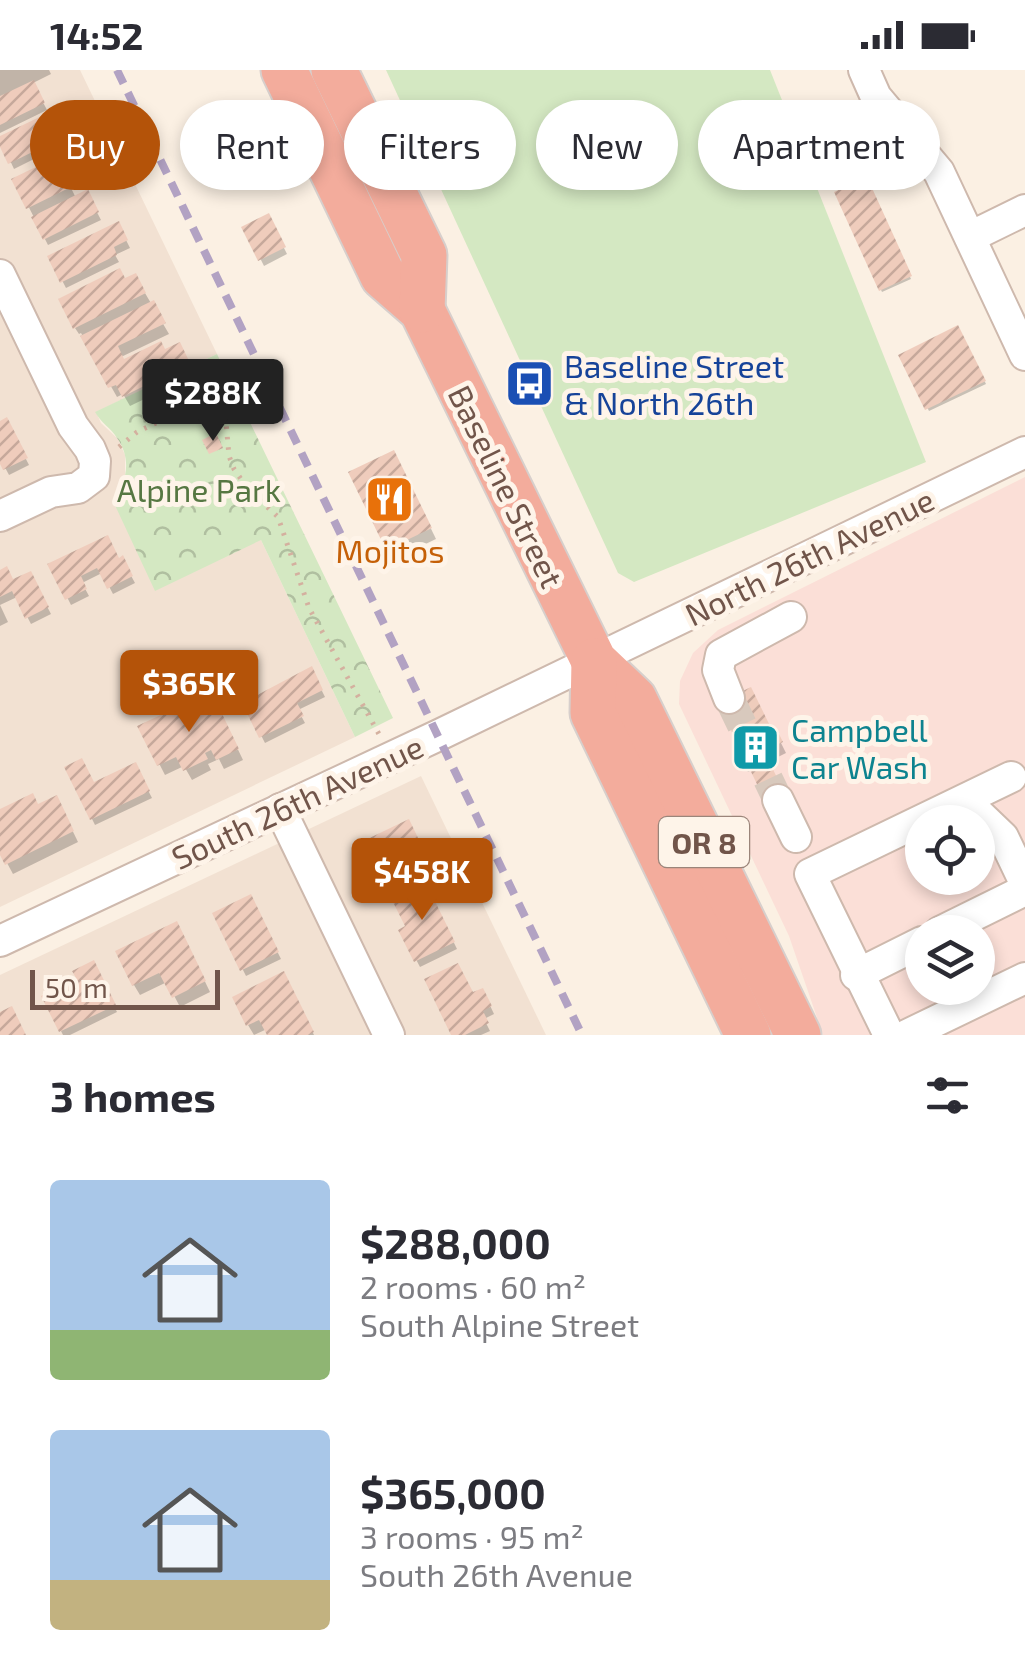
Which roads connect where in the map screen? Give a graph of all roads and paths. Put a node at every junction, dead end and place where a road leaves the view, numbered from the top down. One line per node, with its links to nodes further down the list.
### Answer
1 (284, 70): 7 (highway, Baseline Street / OR 8)
2 (334, 70): 7 (highway, Baseline Street / OR 8)
3 (864, 70): 5 (street)
4 (1025, 210): 5 (street)
5 (970, 237): 8 (street)
6 (0, 275): 10 (street)
7 (422, 310): 13 (highway, Baseline Street / OR 8)
8 (1025, 355)
9 (1025, 452): 13 (street, North 26th Avenue)
10 (94, 468): 11 (street); 15 (path)
11 (0, 516)
12 (791, 617): 14 (street)
13 (594, 661): 15 (street, South 26th Avenue); 30 (highway, Baseline Street / OR 8); 31 (highway, Baseline Street / OR 8)
14 (729, 698)
15 (390, 758): 18 (street, South 26th Avenue)
16 (1012, 777): 22 (street)
17 (778, 800): 20 (street)
18 (280, 809): 25 (street, South 26th Avenue); 29 (street)
19 (995, 829): 23 (street)
20 (796, 837)
21 (905, 842): 22 (street)
22 (821, 869): 27 (street)
23 (1025, 887): 24 (street)
24 (972, 915)
25 (0, 941)
26 (905, 950): 27 (street)
27 (856, 975): 32 (street)
28 (1025, 978): 33 (street)
29 (389, 1035)
30 (748, 1035)
31 (798, 1035)
32 (889, 1035)
33 (907, 1035)

